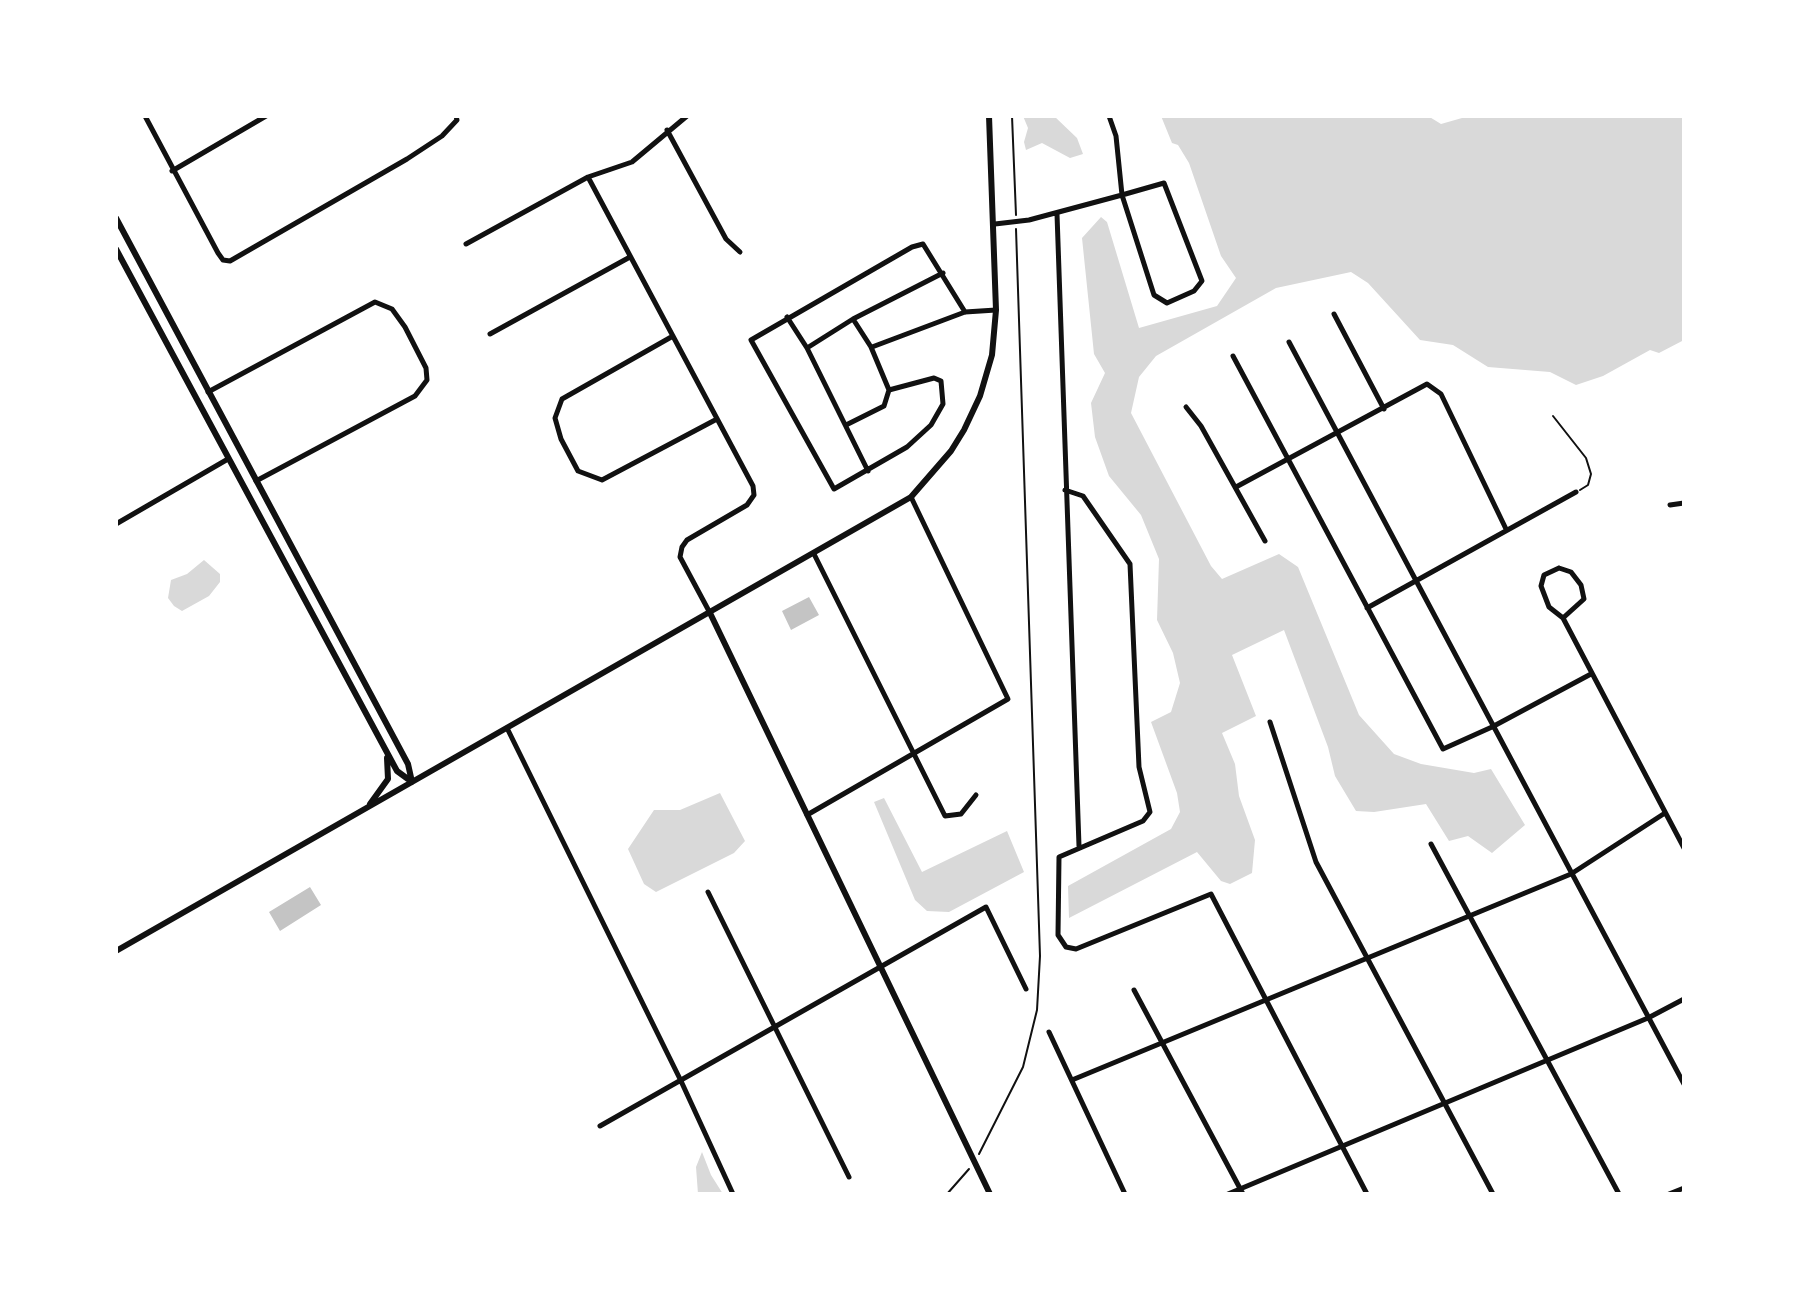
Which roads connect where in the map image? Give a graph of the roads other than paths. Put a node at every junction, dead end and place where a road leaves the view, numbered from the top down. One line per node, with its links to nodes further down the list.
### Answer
1 (145, 116): 8 (street)
2 (264, 116): 8 (street)
3 (456, 116): 8 (street)
4 (687, 116): 7 (street)
5 (989, 116): 13 (main road)
6 (1109, 116): 10 (street)
7 (667, 130): 9 (street); 16 (street)
8 (172, 171)
9 (588, 177): 14 (street); 17 (street)
10 (1122, 195): 10 (street); 11 (street)
11 (1057, 214): 13 (street); 42 (street)
12 (116, 218): 31 (main road)
13 (995, 224): 19 (main road)
14 (466, 244)
15 (116, 249): 37 (main road)
16 (740, 252)
17 (630, 257): 24 (street); 25 (street)
18 (943, 273): 20 (street); 22 (street); 23 (street)
19 (996, 310): 20 (street); 44 (main road)
20 (965, 312): 27 (street)
21 (1334, 314): 33 (street)
22 (787, 317): 28 (street); 39 (street)
23 (853, 319): 27 (street); 28 (street)
24 (490, 334)
25 (673, 336): 34 (street); 34 (street)
26 (1289, 342): 36 (street)
27 (871, 347): 30 (street)
28 (807, 348): 35 (street)
29 (1233, 356): 38 (street)
30 (889, 390): 35 (street); 39 (street)
31 (208, 392): 40 (main road); 40 (street)
32 (1186, 407): 41 (street)
33 (1384, 409): 36 (street); 48 (street)
34 (717, 419): 53 (street)
35 (846, 425): 39 (street)
36 (1338, 435): 38 (street); 51 (street)
37 (228, 459): 47 (street); 59 (main road)
38 (1288, 459): 41 (street); 52 (street)
39 (868, 471)
40 (255, 481): 61 (main road)
41 (1236, 487): 49 (street)
42 (1065, 490): 67 (street); 67 (street)
43 (1576, 492): 48 (street)
44 (911, 497): 50 (main road); 60 (street)
45 (1684, 503): 46 (street)
46 (1670, 505)
47 (116, 524)
48 (1506, 529): 51 (street)
49 (1265, 541)
50 (814, 554): 53 (main road); 60 (street)
51 (1416, 582): 52 (street); 57 (street)
52 (1367, 608): 57 (street)
53 (710, 613): 58 (main road); 65 (main road)
54 (1563, 618): 54 (street); 55 (street)
55 (1591, 674): 57 (street); 64 (street)
56 (1270, 722): 73 (street)
57 (1492, 727): 69 (street)
58 (507, 728): 61 (main road); 85 (street)
59 (385, 751): 61 (main road); 63 (main road)
60 (914, 755): 62 (street); 65 (street)
61 (412, 782): 63 (main road)
62 (976, 795)
63 (363, 810): 72 (main road)
64 (1665, 813): 68 (street); 69 (street)
65 (807, 815): 74 (main road)
66 (1431, 844): 71 (street)
67 (1079, 846): 77 (street)
68 (1684, 848)
69 (1571, 874): 71 (street); 79 (street)
70 (708, 892): 80 (street)
71 (1467, 915): 73 (street); 83 (street)
72 (116, 951)
73 (1366, 957): 77 (street); 87 (street)
74 (880, 966): 75 (street); 80 (street); 94 (main road)
75 (1026, 989)
76 (1134, 990): 82 (street)
77 (1264, 998): 82 (street); 89 (street)
78 (1684, 999): 79 (street)
79 (1648, 1018): 83 (street); 86 (street)
80 (775, 1027): 85 (street); 90 (street)
81 (1049, 1032): 84 (street)
82 (1161, 1041): 84 (street); 92 (street)
83 (1547, 1060): 87 (street); 99 (street)
84 (1072, 1080): 95 (street)
85 (681, 1081): 88 (street); 93 (street)
86 (1684, 1084)
87 (1444, 1104): 89 (street); 98 (street)
88 (600, 1126)
89 (1342, 1147): 92 (street); 97 (street)
90 (849, 1177)
91 (1684, 1188): 100 (street)
92 (1241, 1192): 96 (street)
93 (733, 1194)
94 (990, 1194)
95 (1125, 1194)
96 (1228, 1194)
97 (1367, 1194)
98 (1493, 1194)
99 (1619, 1194)
100 (1669, 1194)

